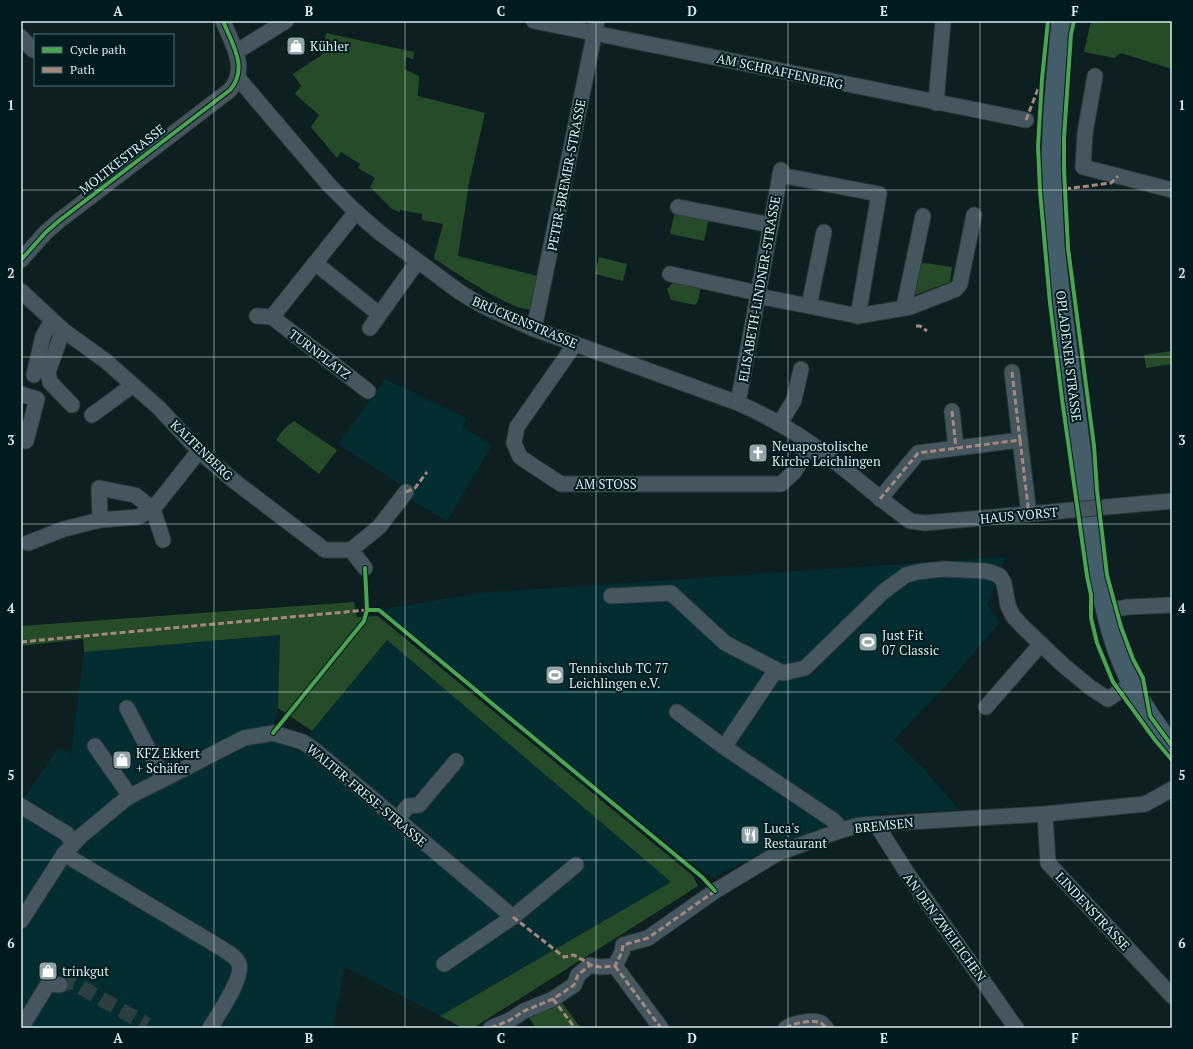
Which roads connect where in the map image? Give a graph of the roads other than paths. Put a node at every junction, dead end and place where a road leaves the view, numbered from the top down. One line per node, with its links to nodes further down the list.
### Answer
1 (223, 21): 9 (street)
2 (286, 21): 9 (street)
3 (534, 21): 6 (street, AM SCHRAFFENBERG)
4 (943, 21): 12 (street)
5 (1061, 21): 64 (main road, OPLADENER STRASSE)
6 (596, 27): 12 (street, AM SCHRAFFENBERG); 33 (street, PETER-BREMER-STRASSE)
7 (21, 37): 8 (street)
8 (33, 50)
9 (236, 52): 11 (street)
10 (1095, 76): 14 (street)
11 (238, 78): 16 (street, BRÜCKENSTRASSE); 21 (street, MOLTKESTRASSE)
12 (936, 103): 13 (street, AM SCHRAFFENBERG)
13 (1026, 120)
14 (1172, 190)
15 (678, 207): 19 (street)
16 (356, 212): 22 (street, BRÜCKENSTRASSE); 23 (street, TURNPLATZ)
17 (974, 214): 28 (street)
18 (923, 216): 28 (street)
19 (771, 226): 26 (street, ELISABETH-LINDNER-STRASSE); 30 (street, ELISABETH-LINDNER-STRASSE)
20 (824, 232): 27 (street)
21 (21, 260)
22 (417, 262): 29 (street); 33 (street, BRÜCKENSTRASSE)
23 (315, 263): 29 (street); 39 (street, TURNPLATZ)
24 (670, 274): 26 (street)
25 (21, 290): 31 (street, KALTENBERG)
26 (758, 294): 27 (street); 41 (street, ELISABETH-LINDNER-STRASSE)
27 (809, 306): 30 (street)
28 (904, 307): 30 (street)
29 (379, 314): 32 (street)
30 (858, 316)
31 (57, 326): 37 (street); 38 (street, KALTENBERG); 42 (street)
32 (370, 328)
33 (534, 329): 34 (street, BRÜCKENSTRASSE)
34 (575, 344): 41 (street, BRÜCKENSTRASSE); 48 (street, AM STOSS)
35 (801, 369): 45 (street)
36 (1012, 372): 46 (street)
37 (34, 375)
38 (133, 385): 44 (street); 50 (street, KALTENBERG)
39 (368, 390)
40 (21, 394): 47 (street)
41 (738, 403): 45 (street, BRÜCKENSTRASSE)
42 (72, 405)
43 (952, 411): 49 (street)
44 (92, 415)
45 (780, 423): 48 (street, BRÜCKENSTRASSE)
46 (1020, 440): 49 (street); 56 (street)
47 (26, 441)
48 (811, 444): 52 (street, BRÜCKENSTRASSE)
49 (956, 448): 52 (street)
50 (199, 451): 54 (street); 60 (street, KALTENBERG)
51 (406, 492): 60 (street)
52 (880, 499): 55 (street, BRÜCKENSTRASSE)
53 (1172, 502): 56 (street, HAUS VORST, bridge)
54 (153, 509): 57 (street); 57 (street); 58 (street)
55 (894, 510): 56 (street, HAUS VORST)
56 (1029, 514)
57 (100, 520): 59 (street)
58 (163, 540)
59 (28, 543)
60 (352, 550): 61 (street)
61 (365, 568)
62 (611, 596): 66 (street)
63 (1172, 605): 64 (street)
64 (1105, 611): 67 (main road, OPLADENER STRASSE)
65 (1041, 644): 66 (street); 67 (street); 68 (street)
66 (776, 670): 73 (street)
67 (1132, 685): 72 (main road, OPLADENER STRASSE)
68 (986, 707)
69 (127, 708): 75 (street)
70 (677, 712): 73 (street)
71 (95, 746): 77 (street)
72 (1172, 746)
73 (724, 747): 82 (street)
74 (456, 761): 80 (street)
75 (164, 779): 77 (street, WALTER-FRESE-STRASSE); 80 (street, WALTER-FRESE-STRASSE)
76 (1172, 789): 79 (street, BREMSEN)
77 (130, 796): 83 (street, WALTER-FRESE-STRASSE)
78 (21, 806): 83 (street)
79 (1045, 814): 81 (street, BREMSEN); 90 (street, LINDENSTRASSE)
80 (397, 820): 85 (street, WALTER-FRESE-STRASSE)
81 (876, 824): 82 (street, BREMSEN); 97 (street, AN DEN ZWEIEICHEN)
82 (842, 830): 88 (street, BREMSEN)
83 (69, 849): 86 (street, WALTER-FRESE-STRASSE); 92 (street)
84 (576, 865): 85 (street)
85 (514, 917): 87 (street)
86 (21, 921)
87 (444, 964)
88 (615, 966): 93 (street); 94 (street)
89 (60, 985): 91 (street)
90 (1172, 996)
91 (21, 1028)
92 (210, 1028)
93 (491, 1028)
94 (661, 1028)
95 (786, 1028): 96 (street)
96 (826, 1028)
97 (1016, 1028)

